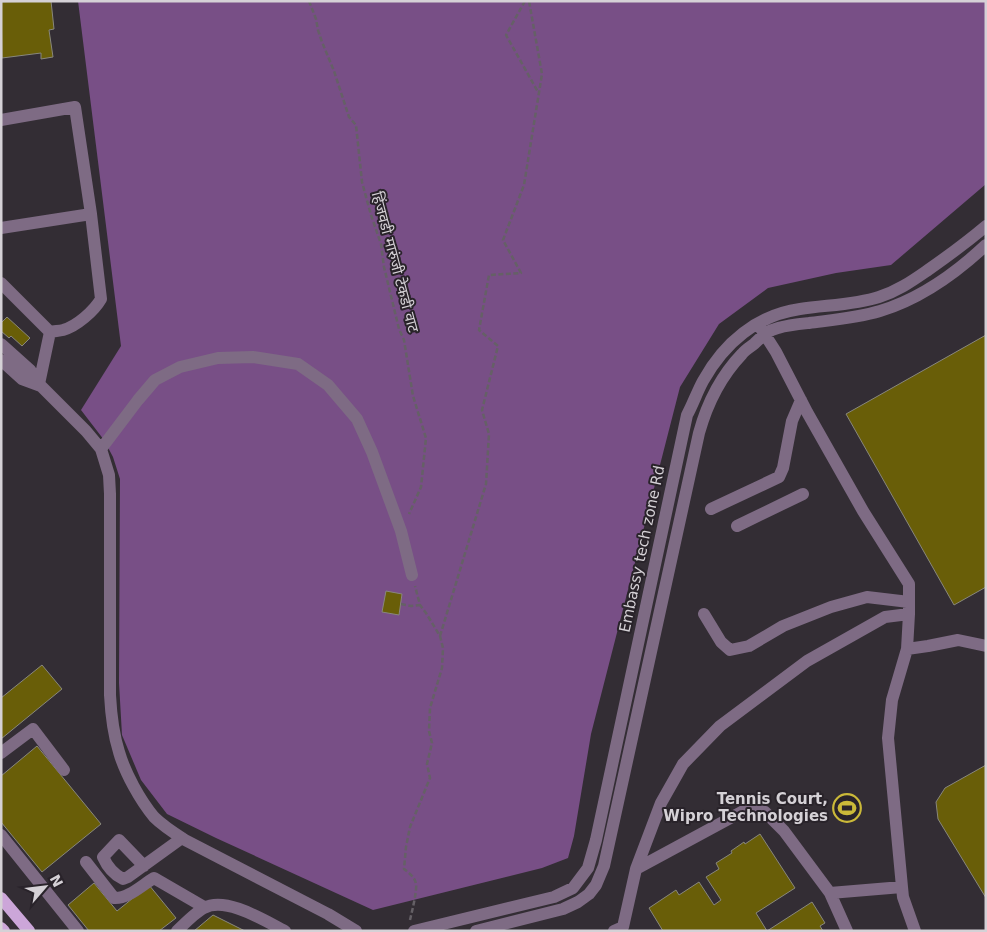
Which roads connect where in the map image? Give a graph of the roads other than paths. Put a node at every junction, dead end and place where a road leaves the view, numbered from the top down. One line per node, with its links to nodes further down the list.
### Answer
1 (1, 120): 2 (street)
2 (91, 214): 4 (street); 8 (street)
3 (986, 226): 7 (street, Embassy tech zone Rd)
4 (1, 228)
5 (986, 245): 7 (street)
6 (1, 283): 8 (street)
7 (761, 328): 12 (street); 33 (street, Embassy tech zone Rd); 42 (street)
8 (50, 332): 11 (street)
9 (1, 344): 11 (street)
10 (1, 360): 11 (street)
11 (40, 385): 13 (street)
12 (801, 400): 15 (street); 18 (street)
13 (101, 449): 17 (street); 25 (street)
14 (803, 494): 16 (street)
15 (711, 509)
16 (737, 526)
17 (412, 575)
18 (909, 608): 19 (street); 21 (street); 28 (street)
19 (704, 614)
20 (986, 646): 21 (street)
21 (907, 649): 29 (street)
22 (1, 753): 23 (street)
23 (64, 770)
24 (1, 835): 38 (street)
25 (182, 838): 27 (street); 41 (street)
26 (86, 862): 32 (street)
27 (144, 866)
28 (636, 869): 30 (street); 35 (street)
29 (902, 887): 30 (street); 44 (street)
30 (830, 893): 43 (street)
31 (1, 898): 37 (main road)
32 (204, 908): 39 (street); 40 (street)
33 (412, 927)
34 (1, 928): 36 (main road)
35 (621, 930)
36 (4, 931)
37 (29, 931)
38 (78, 931)
39 (177, 931)
40 (285, 931)
41 (356, 931)
42 (476, 931)
43 (847, 931)
44 (915, 931)

